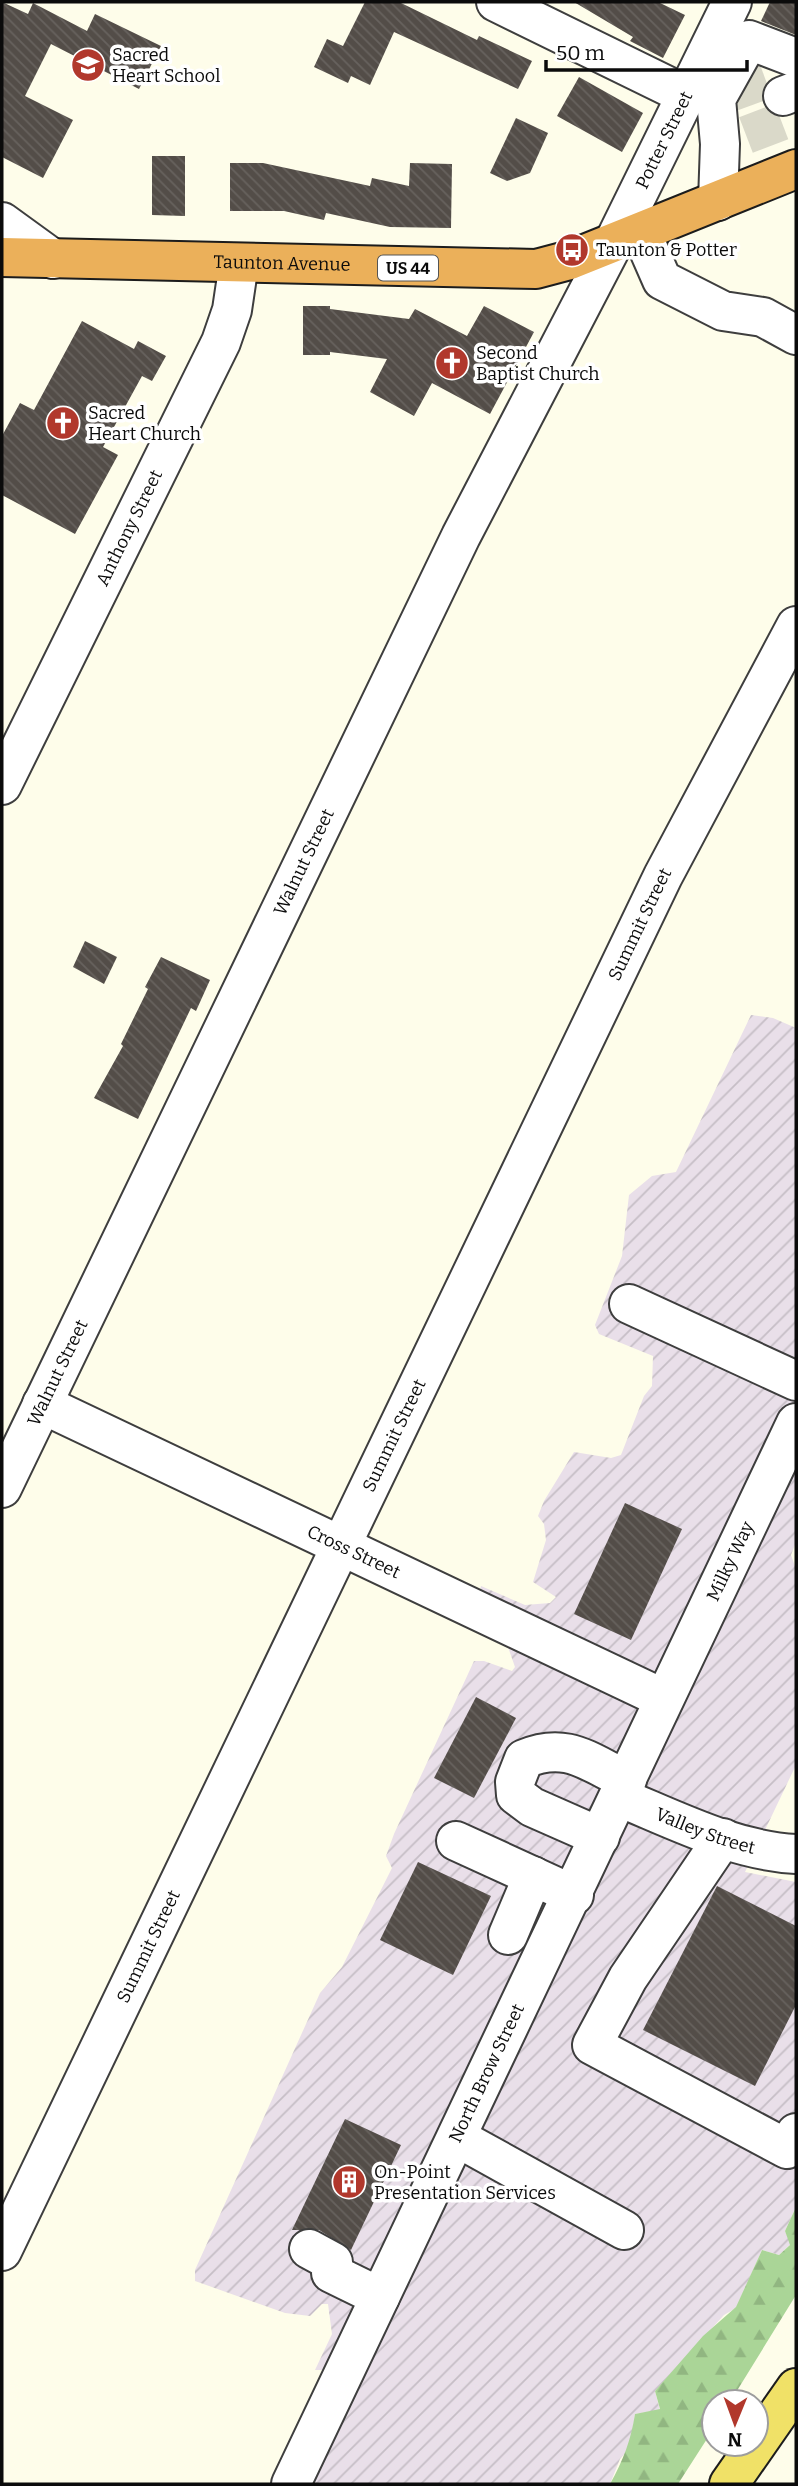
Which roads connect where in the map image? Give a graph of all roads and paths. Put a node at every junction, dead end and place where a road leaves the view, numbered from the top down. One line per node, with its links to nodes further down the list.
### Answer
1 (496, 2): 4 (street)
2 (732, 2): 4 (street, Potter Street)
3 (791, 89): 4 (street)
4 (718, 111): 6 (street); 8 (street, Potter Street)
5 (796, 169): 6 (highway, Taunton Avenue / US 44)
6 (718, 201): 8 (highway, Taunton Avenue / US 44)
7 (2, 222): 10 (street)
8 (627, 237): 11 (highway, Taunton Avenue / US 44); 12 (street); 17 (street, Walnut Street)
9 (2, 257): 10 (highway, Taunton Avenue / US 44)
10 (53, 258): 11 (highway, Taunton Avenue / US 44)
11 (239, 263): 14 (street, Anthony Street)
12 (796, 335)
13 (796, 626): 20 (street, Summit Street)
14 (2, 785)
15 (629, 1304): 16 (street)
16 (796, 1381)
17 (42, 1404): 19 (street, Walnut Street); 20 (street, Cross Street)
18 (796, 1423): 21 (street, Milky Way)
19 (2, 1488)
20 (340, 1545): 21 (street, Cross Street); 34 (street, Summit Street)
21 (664, 1699): 22 (street, North Brow Street)
22 (622, 1789): 23 (street, North Brow Street); 23 (street, Valley Street); 24 (street, Valley Street)
23 (600, 1838): 28 (street, North Brow Street)
24 (723, 1838): 26 (street, Valley Street); 30 (street)
25 (456, 1841): 27 (street)
26 (796, 1854)
27 (533, 1876): 28 (street); 29 (street)
28 (574, 1895): 31 (street, North Brow Street)
29 (508, 1935)
30 (796, 2133)
31 (458, 2138): 32 (street); 35 (street, North Brow Street)
32 (624, 2230)
33 (309, 2249): 35 (street)
34 (2, 2251)
35 (380, 2297): 37 (street, North Brow Street)
36 (796, 2388): 38 (main road)
37 (291, 2484)
38 (729, 2484)

